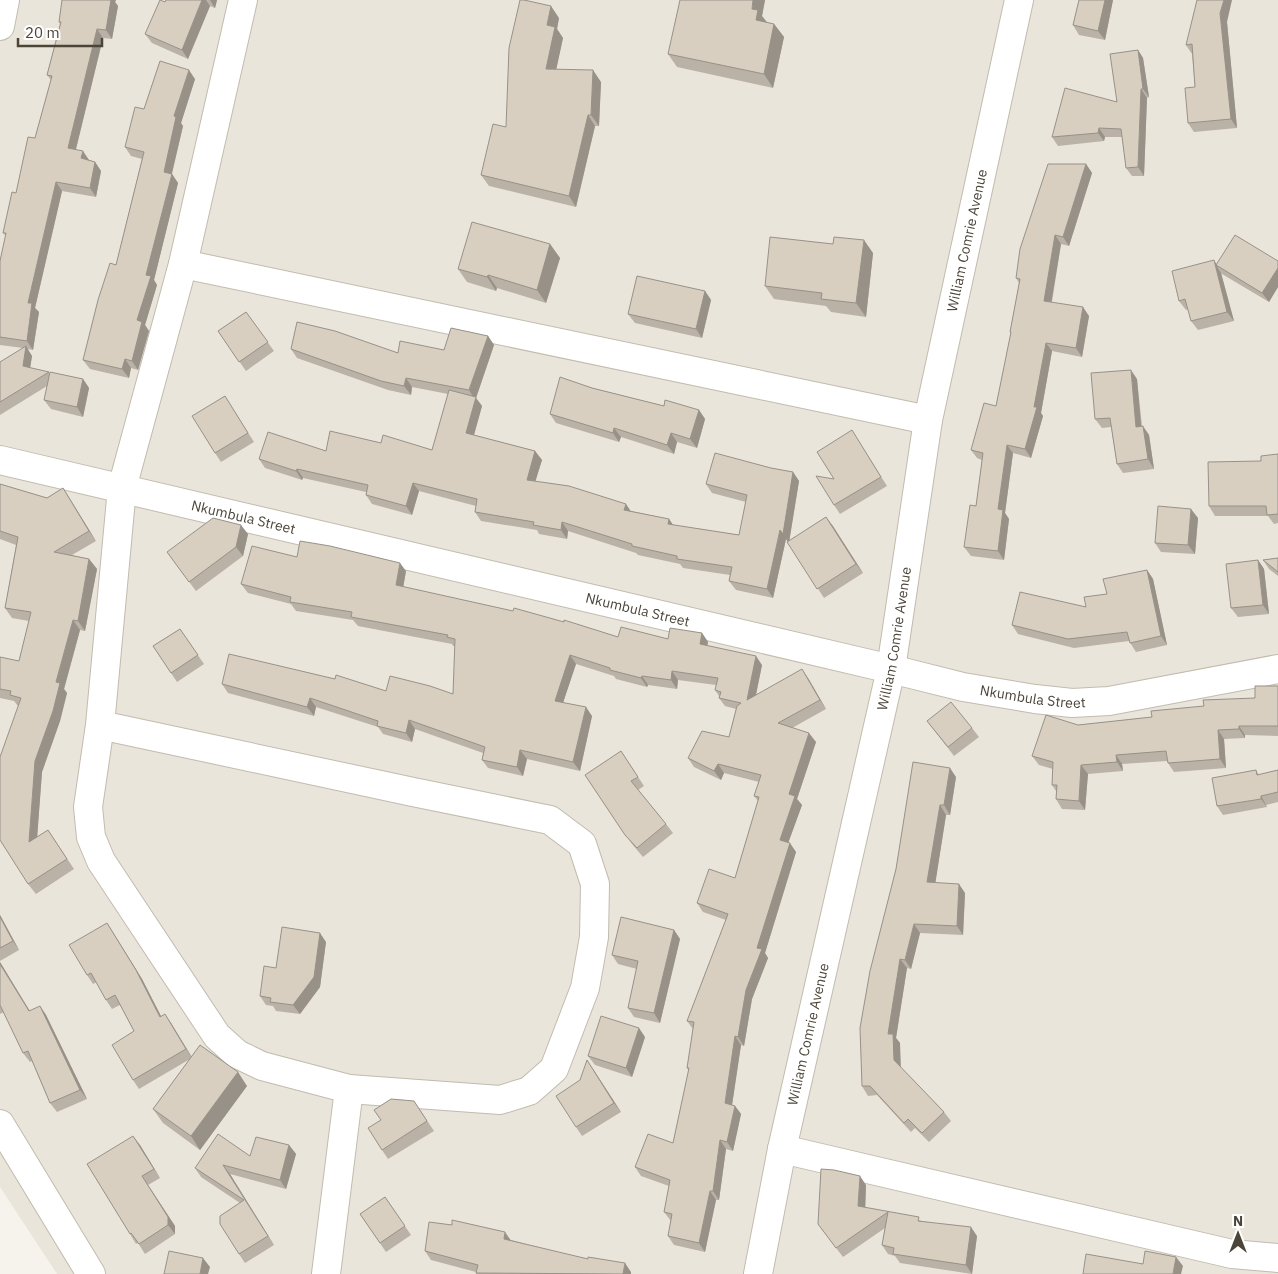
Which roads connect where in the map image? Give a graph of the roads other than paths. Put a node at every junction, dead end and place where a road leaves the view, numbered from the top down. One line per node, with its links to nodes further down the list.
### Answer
1 (6, 0): 4 (street)
2 (243, 0): 5 (street)
3 (1019, 0): 6 (street, William Comrie Avenue)
4 (0, 26)
5 (184, 264): 6 (street); 8 (street)
6 (928, 420): 9 (street, William Comrie Avenue)
7 (0, 460): 8 (street, Nkumbula Street)
8 (122, 488): 9 (street, Nkumbula Street); 11 (street)
9 (891, 668): 10 (street, Nkumbula Street); 14 (street, William Comrie Avenue)
10 (1278, 668)
11 (100, 725): 12 (street); 12 (street)
12 (349, 1089): 17 (street)
13 (0, 1124): 16 (street)
14 (782, 1149): 15 (street); 18 (street, William Comrie Avenue)
15 (1278, 1258)
16 (91, 1274)
17 (326, 1274)
18 (758, 1274)

